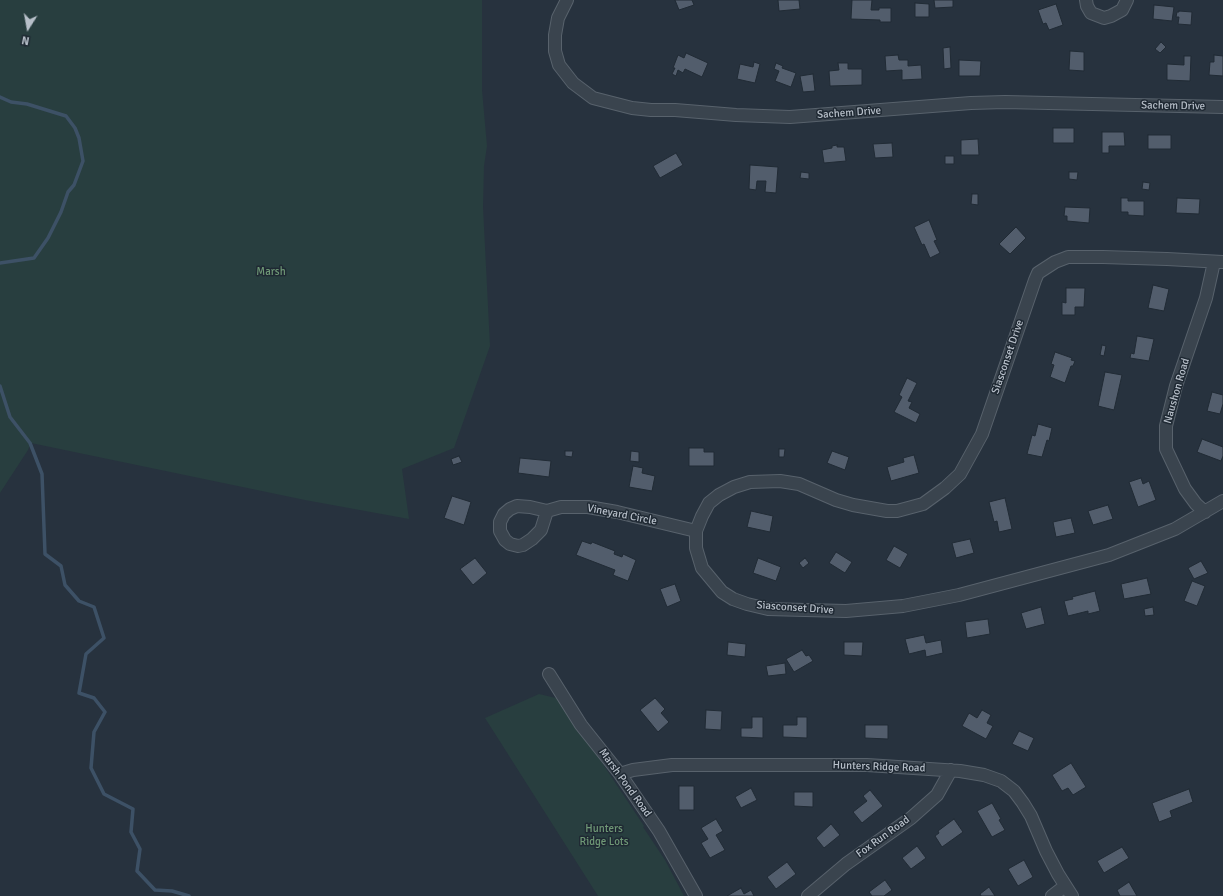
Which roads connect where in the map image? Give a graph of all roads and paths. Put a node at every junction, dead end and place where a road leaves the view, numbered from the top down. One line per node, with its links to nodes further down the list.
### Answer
1 (567, 0): 4 (street, Sachem Drive)
2 (1086, 0): 3 (street)
3 (1127, 0)
4 (1223, 107)
5 (1218, 262): 8 (street, Naushon Road); 9 (street, Siasconset Drive)
6 (1223, 501): 8 (street, Siasconset Drive)
7 (547, 510): 9 (street, Vineyard Circle)
8 (1205, 512): 9 (street, Siasconset Drive)
9 (696, 531)
10 (550, 674): 12 (street, Marsh Pond Road)
11 (951, 770): 12 (street, Hunters Ridge Road); 13 (street, Hunters Ridge Road); 15 (street, Fox Run Road)
12 (620, 774): 14 (street, Marsh Pond Road)
13 (1068, 891): 16 (street)
14 (696, 896)
15 (808, 896)
16 (1052, 896)

